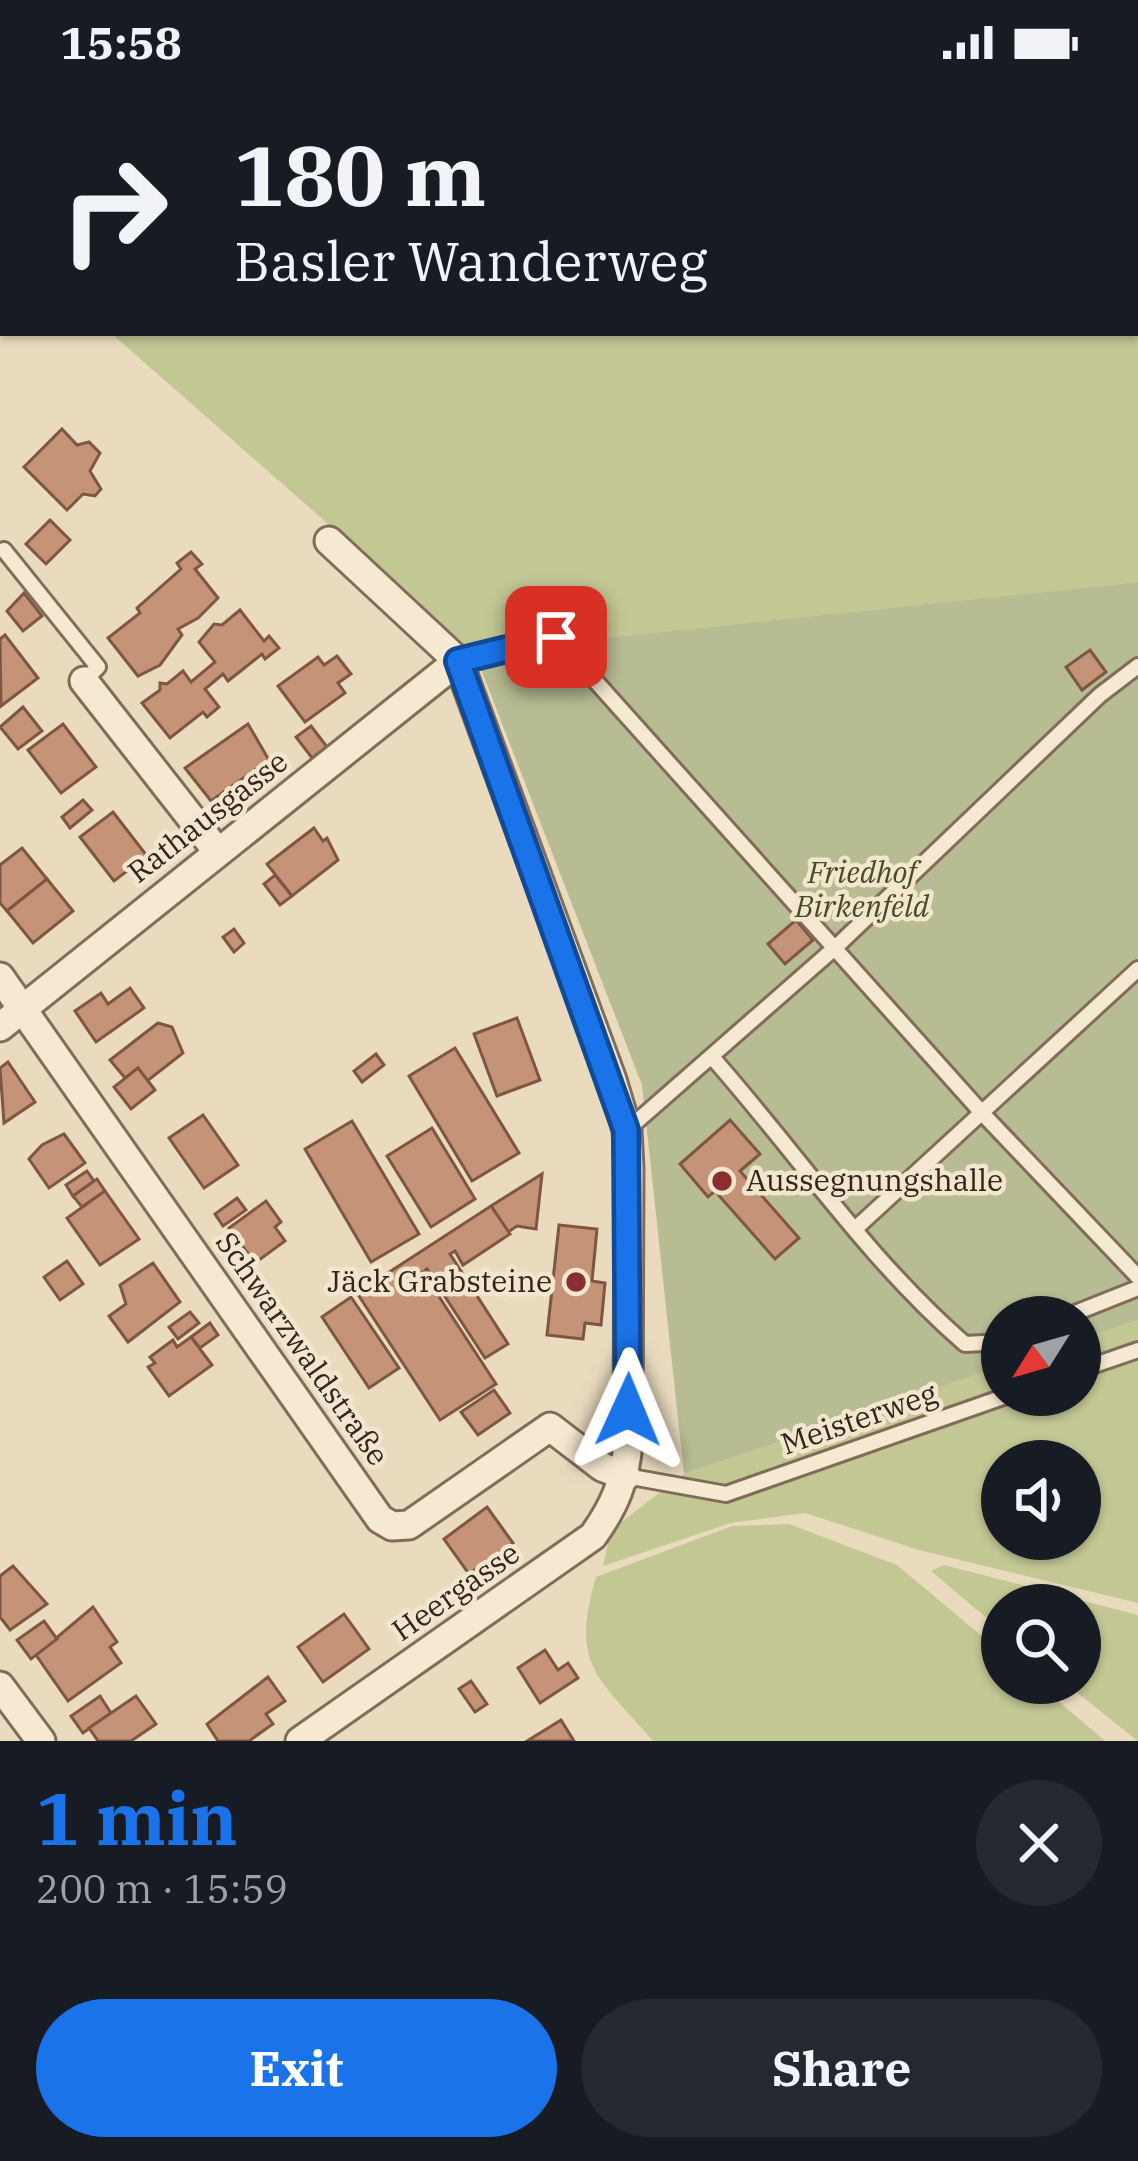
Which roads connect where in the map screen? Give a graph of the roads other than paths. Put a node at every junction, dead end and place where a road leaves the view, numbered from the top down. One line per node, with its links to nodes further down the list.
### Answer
1 (329, 541): 3 (street)
2 (4, 550): 5 (lane)
3 (458, 661): 6 (street, Rathausgasse); 7 (lane); 14 (street)
4 (1138, 666): 7 (lane)
5 (84, 681): 6 (street)
6 (218, 851): 10 (street, Rathausgasse)
7 (837, 946): 12 (lane); 13 (lane)
8 (1138, 969): 13 (lane)
9 (0, 977): 10 (street, Schwarzwaldstraße)
10 (23, 1006): 11 (street, Rathausgasse); 23 (street, Schwarzwaldstraße)
11 (0, 1027)
12 (712, 1057): 14 (lane); 15 (lane)
13 (983, 1114): 15 (lane); 16 (lane)
14 (626, 1130): 23 (street)
15 (855, 1229): 19 (lane)
16 (1138, 1277)
17 (1138, 1288): 18 (lane)
18 (1101, 1303)
19 (981, 1343)
20 (1138, 1350): 21 (lane)
21 (1101, 1363)
22 (981, 1405): 23 (lane, Meisterweg)
23 (626, 1476): 26 (street, Heergasse)
24 (0, 1686): 25 (street)
25 (41, 1741)
26 (300, 1741)

